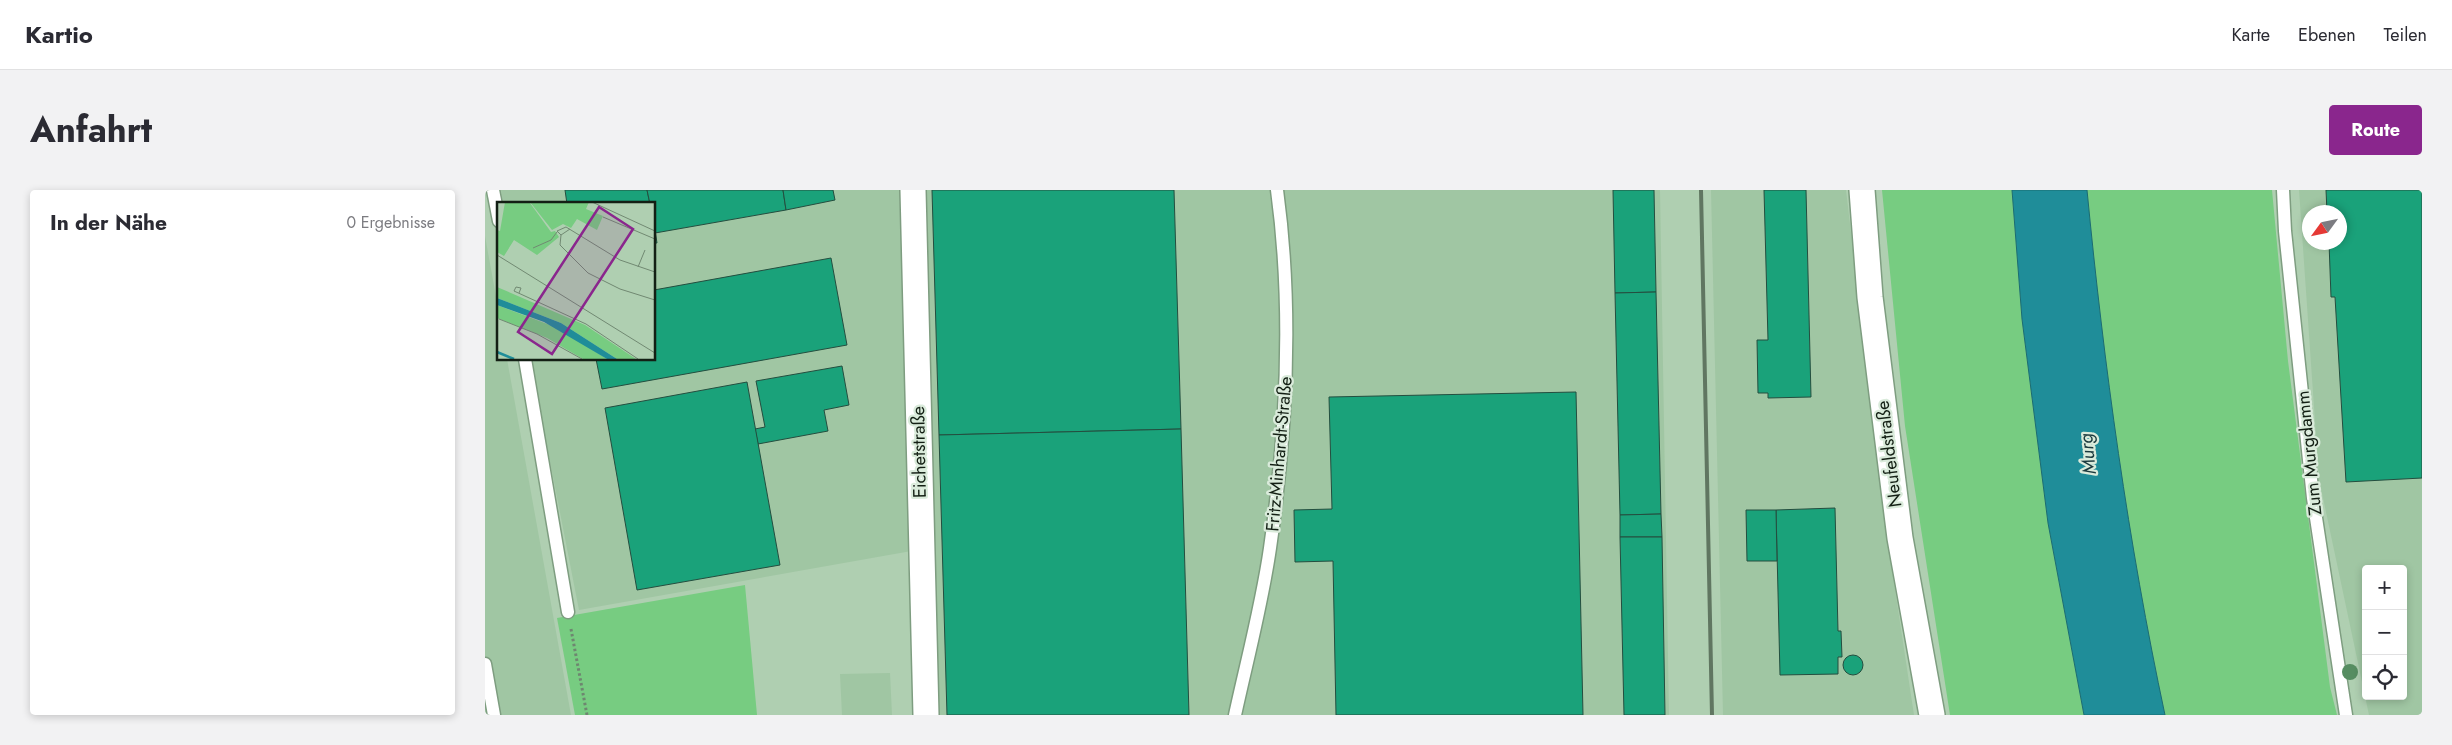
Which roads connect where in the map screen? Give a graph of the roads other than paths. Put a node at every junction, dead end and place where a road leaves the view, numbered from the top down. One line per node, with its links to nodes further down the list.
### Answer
1 (493, 190): 6 (lane)
2 (913, 190): 11 (street, Eichetstraße)
3 (1277, 190): 12 (lane, Fritz-Minhardt-Straße)
4 (1862, 190): 13 (street, Neufeldstraße)
5 (2283, 190): 14 (lane, Zum Murgdamm)
6 (497, 211)
7 (525, 360): 8 (lane)
8 (568, 612)
9 (485, 664): 10 (lane)
10 (493, 715)
11 (926, 715)
12 (1235, 715)
13 (1932, 715)
14 (2345, 715)

